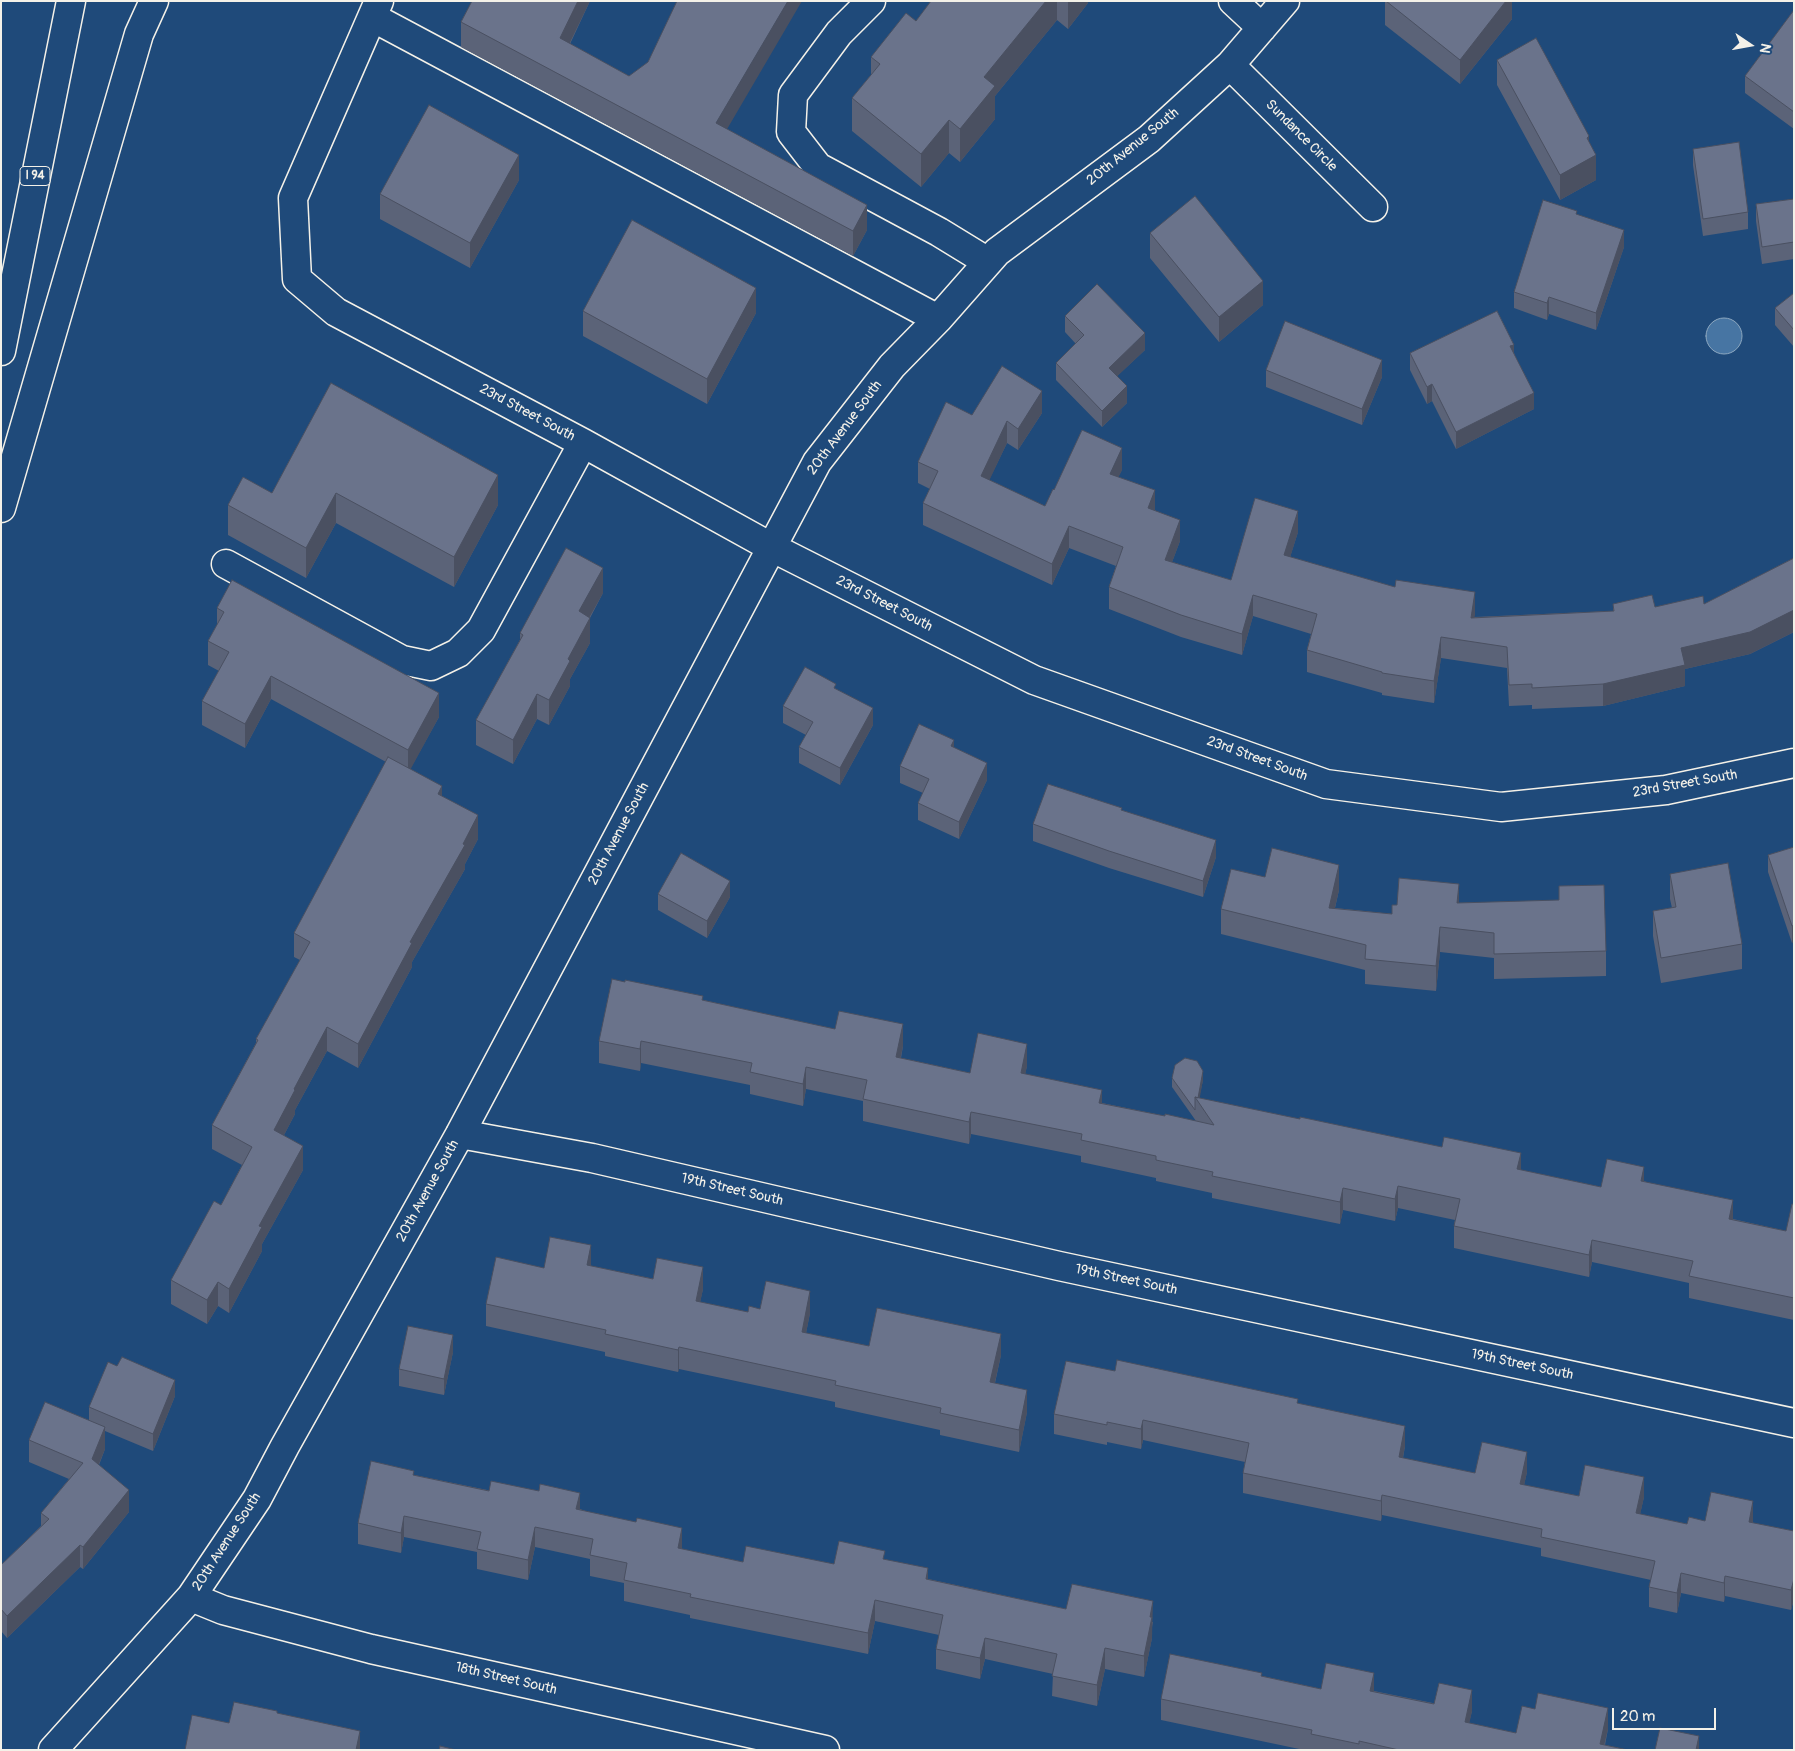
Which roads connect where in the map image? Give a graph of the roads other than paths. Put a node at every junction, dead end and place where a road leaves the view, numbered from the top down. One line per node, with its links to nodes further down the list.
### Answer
1 (71, 1): 12 (main road, I 94)
2 (154, 1): 14 (main road)
3 (871, 1): 10 (main road)
4 (1233, 1): 7 (main road)
5 (1285, 1): 7 (main road, 20th Avenue South)
6 (376, 9): 11 (main road); 13 (main road, 23rd Street South)
7 (1262, 28): 8 (main road, 20th Avenue South)
8 (1230, 65): 9 (main road, Sundance Circle); 10 (main road, 20th Avenue South)
9 (1373, 207)
10 (988, 262): 11 (main road, 20th Avenue South)
11 (938, 319): 15 (main road, 20th Avenue South)
12 (1, 351)
13 (583, 443): 15 (main road, 23rd Street South); 16 (main road)
14 (1, 508)
15 (771, 547): 17 (main road, 23rd Street South); 18 (main road, 20th Avenue South)
16 (226, 564)
17 (1794, 763)
18 (460, 1134): 19 (main road, 19th Street South); 20 (main road, 20th Avenue South)
19 (1794, 1423)
20 (191, 1597): 21 (main road, 20th Avenue South); 22 (main road, 18th Street South)
21 (53, 1750)
22 (825, 1750)

